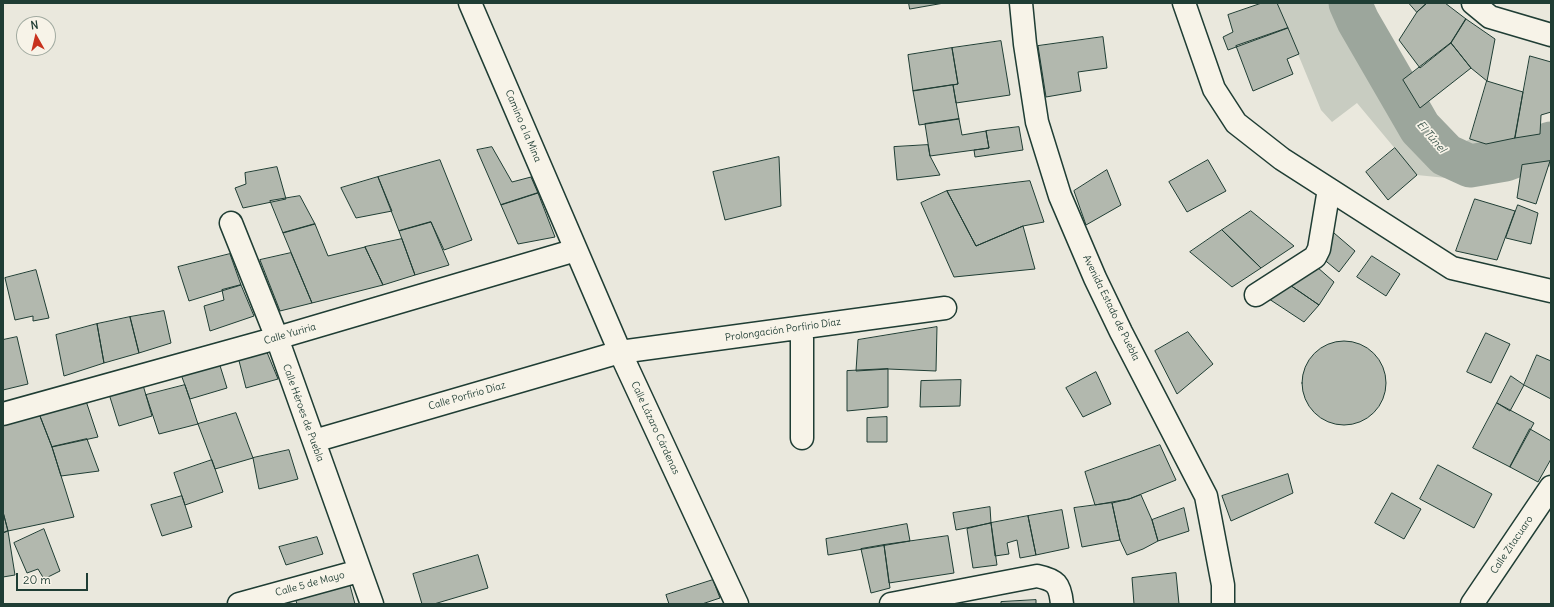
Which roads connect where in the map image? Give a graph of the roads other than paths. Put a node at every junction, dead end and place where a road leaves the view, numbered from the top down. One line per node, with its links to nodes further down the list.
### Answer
1 (470, 3): 8 (street, Camino a la Mina)
2 (1021, 3): 25 (street, Avenida Estado de Puebla)
3 (1184, 3): 6 (street)
4 (1473, 3): 5 (street)
5 (1551, 35)
6 (1329, 189): 9 (street); 10 (street)
7 (231, 223): 13 (street, Calle Héroes de Puebla)
8 (576, 250): 13 (street, Calle Yuriria); 14 (street, Calle Lázaro Cárdenas)
9 (1551, 291)
10 (1256, 295)
11 (945, 308): 12 (street, Prolongación Porfirio Díaz)
12 (802, 328): 14 (street, Prolongación Porfirio Díaz); 16 (street)
13 (276, 338): 15 (street, Calle Yuriria); 17 (street, Calle Héroes de Puebla)
14 (620, 352): 17 (street, Calle Porfirio Díaz); 22 (street, Calle Lázaro Cárdenas)
15 (3, 414)
16 (802, 438)
17 (314, 441): 19 (street, Calle Héroes de Puebla)
18 (1551, 487): 26 (street, Calle Zitacuaro)
19 (359, 571): 20 (street, Calle 5 de Mayo); 21 (street, Calle Héroes de Puebla)
20 (239, 604)
21 (372, 604)
22 (737, 604)
23 (891, 604): 24 (street)
24 (1062, 604)
25 (1223, 604)
26 (1472, 604)

